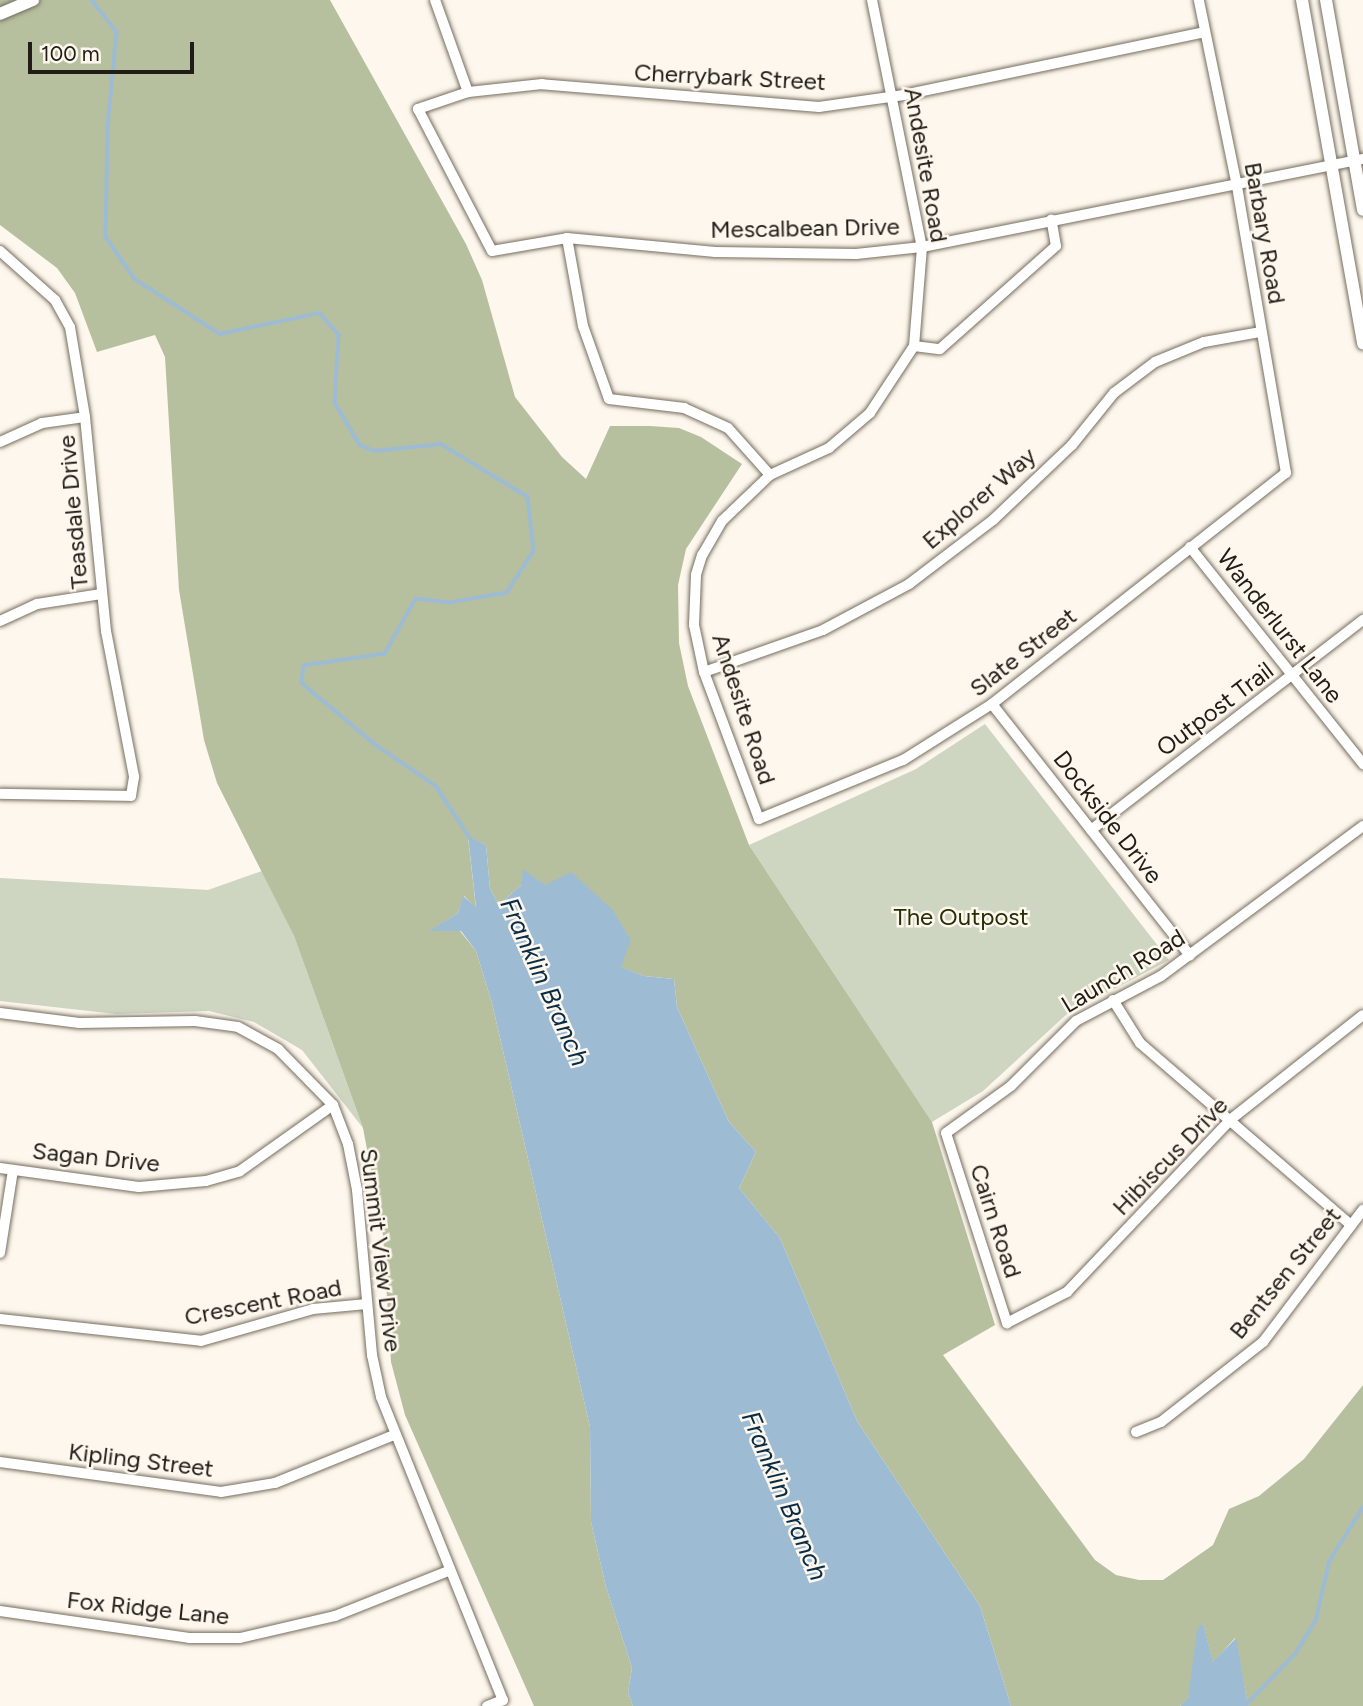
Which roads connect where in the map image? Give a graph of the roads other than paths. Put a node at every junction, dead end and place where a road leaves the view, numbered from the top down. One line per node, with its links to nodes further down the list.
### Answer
1 (33, 0): 7 (street)
2 (435, 0): 9 (street)
3 (872, 0): 10 (street, Andesite Road)
4 (1199, 0): 8 (street, Barbary Road)
5 (1302, 0): 12 (street)
6 (1326, 0): 11 (street)
7 (0, 14)
8 (1205, 32): 10 (street, Cherrybark Street); 13 (street, Barbary Road)
9 (468, 92): 10 (street, Cherrybark Street); 19 (street, Cherrybark Street)
10 (892, 97): 17 (street, Andesite Road)
11 (1358, 160): 12 (street, Mescalbean Drive); 14 (street)
12 (1331, 165): 13 (street, Mescalbean Drive); 21 (street)
13 (1236, 181): 15 (street, Mescalbean Drive); 20 (street, Barbary Road)
14 (1363, 210)
15 (1052, 219): 17 (street, Mescalbean Drive); 22 (street)
16 (567, 238): 17 (street, Mescalbean Drive); 19 (street, Mescalbean Drive); 26 (street)
17 (922, 247): 22 (street, Andesite Road)
18 (0, 251): 23 (street, Teasdale Drive)
19 (492, 251)
20 (1261, 332): 25 (street, Barbary Road); 31 (street, Explorer Way)
21 (1363, 344)
22 (914, 346): 26 (street, Andesite Road)
23 (85, 417): 24 (street); 28 (street, Teasdale Drive)
24 (0, 442)
25 (1286, 473): 27 (street, Slate Street)
26 (770, 475): 31 (street, Andesite Road)
27 (1190, 547): 32 (street, Wanderlurst Lane); 33 (street, Slate Street)
28 (101, 594): 30 (street); 35 (street, Teasdale Drive)
29 (1363, 620): 32 (street, Outpost Trail)
30 (0, 621)
31 (704, 672): 36 (street, Andesite Road)
32 (1292, 676): 34 (street, Wanderlurst Lane); 38 (street, Outpost Trail)
33 (992, 705): 36 (street, Slate Street); 38 (street, Dockside Drive)
34 (1363, 764)
35 (0, 794)
36 (759, 819)
37 (1363, 826): 39 (street, Launch Road)
38 (1091, 830): 39 (street, Dockside Drive)
39 (1190, 956): 40 (street, Launch Road)
40 (1113, 1000): 44 (street); 45 (street, Launch Road)
41 (0, 1013): 43 (street, Summit View Drive)
42 (1363, 1015): 44 (street, Hibiscus Drive)
43 (333, 1105): 47 (street, Sagan Drive); 51 (street, Summit View Drive)
44 (1230, 1120): 49 (street); 53 (street, Hibiscus Drive)
45 (946, 1133): 53 (street, Cairn Road)
46 (0, 1168): 47 (street, Sagan Drive)
47 (13, 1170): 50 (street)
48 (1363, 1210): 49 (street, Bentsen Street)
49 (1351, 1225): 54 (street, Bentsen Street)
50 (0, 1253)
51 (367, 1304): 52 (street, Crescent Road); 55 (street, Summit View Drive)
52 (0, 1319)
53 (1007, 1323)
54 (1136, 1432)
55 (394, 1435): 56 (street, Kipling Street); 57 (street, Summit View Drive)
56 (0, 1462)
57 (448, 1571): 58 (street, Fox Ridge Lane); 59 (street, Summit View Drive)
58 (0, 1611)
59 (487, 1706)

